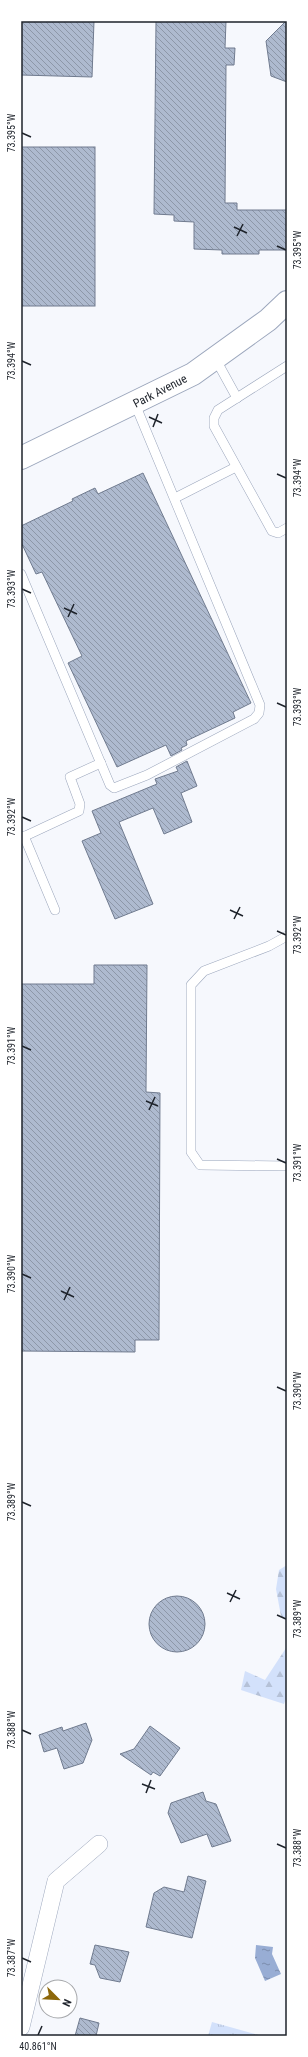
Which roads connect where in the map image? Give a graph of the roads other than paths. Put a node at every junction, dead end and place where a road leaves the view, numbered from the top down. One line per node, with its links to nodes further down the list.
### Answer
1 (287, 302): 2 (main road, Park Avenue)
2 (215, 358): 4 (lane); 5 (main road, Park Avenue)
3 (287, 366): 4 (lane)
4 (237, 398): 7 (lane)
5 (134, 404): 6 (main road, Park Avenue); 8 (lane)
6 (21, 458)
7 (236, 467): 8 (lane); 9 (lane)
8 (175, 498): 11 (lane)
9 (287, 528)
10 (21, 574): 11 (lane)
11 (101, 763): 12 (lane)
12 (22, 837): 13 (lane)
13 (55, 910)
14 (287, 936): 15 (lane)
15 (287, 1166)
16 (99, 1844): 17 (street)
17 (21, 2027)

